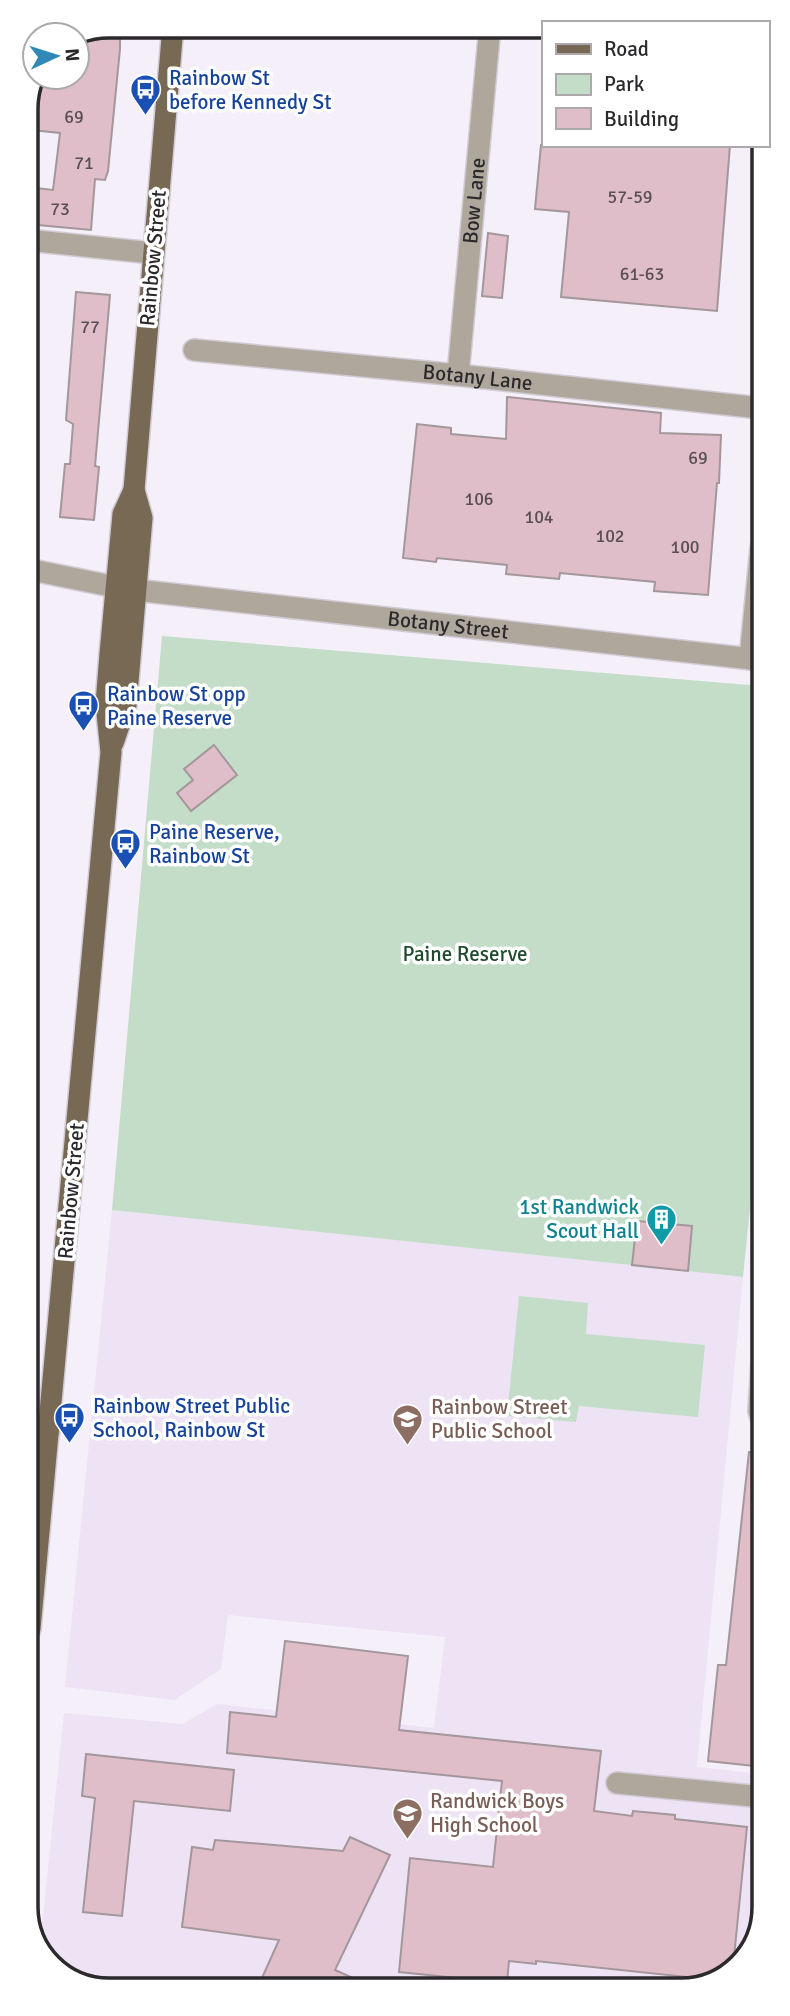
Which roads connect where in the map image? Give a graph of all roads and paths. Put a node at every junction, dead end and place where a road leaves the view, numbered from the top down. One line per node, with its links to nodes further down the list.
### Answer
1 (172, 38): 4 (main road, Rainbow Street)
2 (489, 39): 6 (street, Bow Lane)
3 (39, 241): 4 (street)
4 (152, 254): 9 (main road, Rainbow Street)
5 (194, 350): 6 (street, Botany Lane)
6 (458, 375): 7 (street, Botany Lane)
7 (752, 407)
8 (39, 571): 9 (street, Botany Street)
9 (126, 589): 10 (street, Botany Street); 11 (main road, Rainbow Street)
10 (752, 659)
11 (39, 1430)
12 (617, 1783): 13 (street)
13 (752, 1796)

